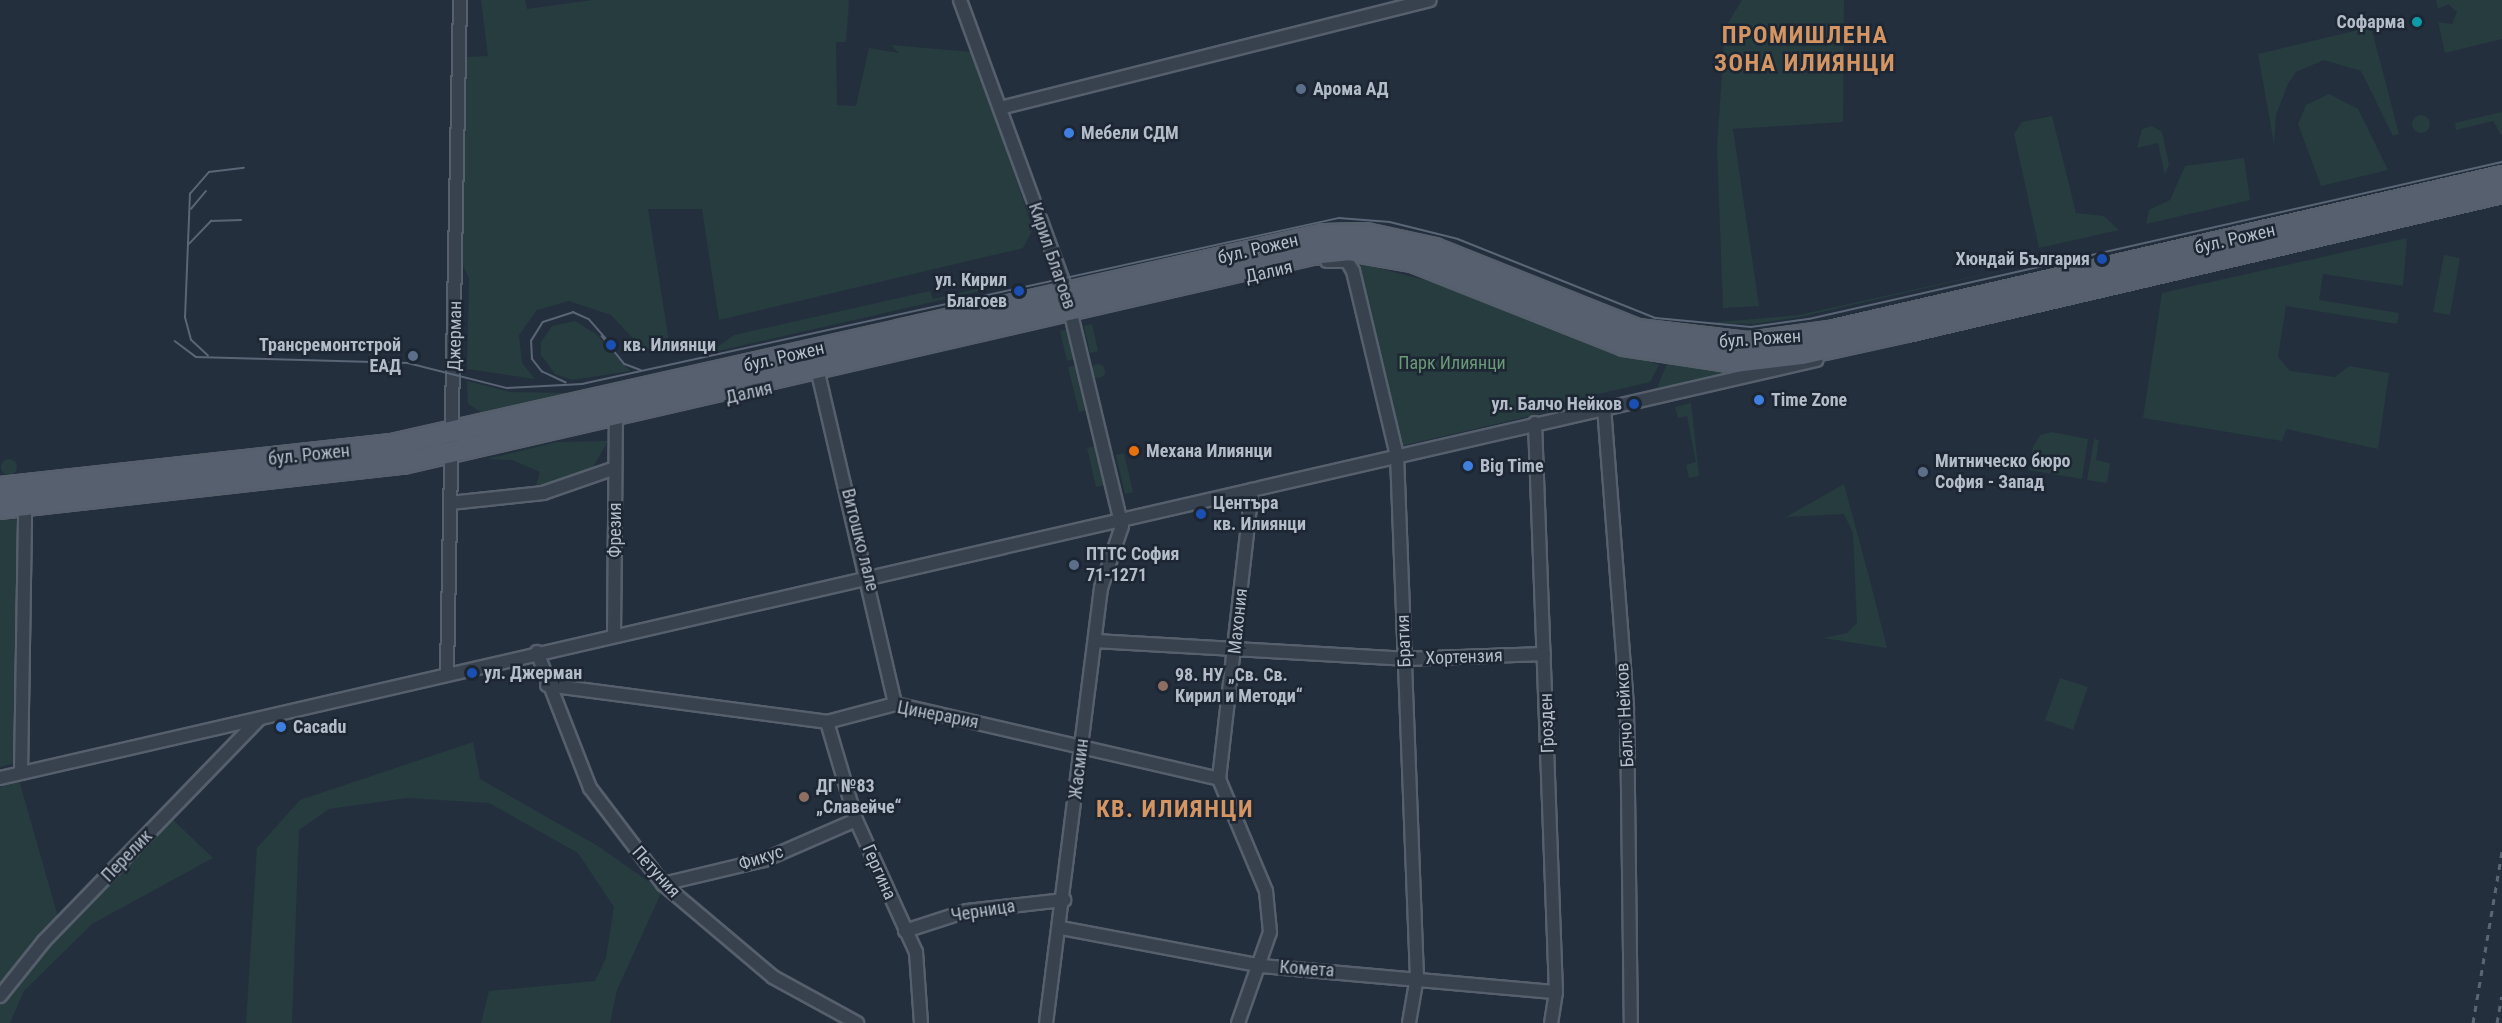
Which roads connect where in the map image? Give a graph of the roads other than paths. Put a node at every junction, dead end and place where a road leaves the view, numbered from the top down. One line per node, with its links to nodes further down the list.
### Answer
1 (460, 0): 19 (street, Джерман)
2 (960, 0): 4 (street, Кирил Благоев)
3 (1431, 0): 4 (street)
4 (1000, 108): 10 (street, Кирил Благоев)
5 (2502, 177): 10 (main road, бул. Рожен)
6 (2502, 192): 11 (main road, бул. Рожен)
7 (1351, 263): 8 (street, Далия); 21 (street, Братия)
8 (1186, 287): 9 (street, Далия); 10 (main road, бул. Рожен); 11 (main road, бул. Рожен)
9 (1151, 300)
10 (1069, 301): 13 (main road, бул. Рожен); 19 (main road, бул. Рожен); 28 (street, Кирил Благоев)
11 (1907, 331): 15 (street, бул. Рожен)
12 (993, 337): 13 (street, Далия)
13 (951, 340): 14 (street, Далия); 18 (main road, бул. Рожен)
14 (819, 377): 16 (street, Далия); 29 (street, Витошко лале)
15 (1604, 407): 17 (street, бул. Рожен); 60 (street, Балчо Нейков)
16 (616, 423): 18 (street, Далия); 22 (street, Фрезия)
17 (1534, 423): 21 (street, бул. Рожен); 34 (street, Грозден)
18 (545, 430): 20 (main road, бул. Рожен)
19 (452, 432): 20 (street, Джерман); 23 (main road, бул. Рожен)
20 (451, 453): 25 (street, Джерман); 26 (main road, бул. Рожен)
21 (1397, 455): 24 (street, бул. Рожен); 35 (street, Братия)
22 (615, 468): 25 (street); 30 (street, Фрезия)
23 (0, 488)
24 (1252, 490): 28 (street, бул. Рожен); 32 (street, Махония)
25 (450, 503): 36 (street, Джерман)
26 (25, 506): 27 (main road, бул. Рожен); 42 (street)
27 (0, 508)
28 (1120, 519): 29 (street, бул. Рожен); 31 (street, Жасмин)
29 (869, 577): 30 (street, бул. Рожен); 38 (street, Витошко лале)
30 (614, 636): 33 (street, бул. Рожен)
31 (1095, 641): 32 (street, Хортензия); 41 (street, Жасмин)
32 (1235, 649): 35 (street, Хортензия); 44 (street, Махония)
33 (537, 652): 36 (street, бул. Рожен); 37 (street, Петуния)
34 (1544, 654): 35 (street, Хортензия); 52 (street, Грозден)
35 (1404, 659): 51 (street, Братия)
36 (447, 671): 39 (street, бул. Рожен)
37 (546, 685): 40 (street, Цинерария); 46 (street, Петуния)
38 (895, 704): 40 (street, Цинерария); 41 (street, Цинерария)
39 (259, 719): 42 (street, бул. Рожен); 53 (street, Перелик)
40 (827, 722): 45 (street, Гергина)
41 (1082, 747): 44 (street, Цинерария); 47 (street, Жасмин)
42 (21, 773): 43 (street, бул. Рожен)
43 (0, 778)
44 (1219, 779): 50 (street, Махония)
45 (856, 820): 46 (street, Фикус); 49 (street, Гергина)
46 (663, 884): 54 (street, Петуния)
47 (1064, 900): 48 (street, Жасмин); 49 (street, Черница)
48 (1060, 928): 50 (street, Комета); 56 (street, Жасмин)
49 (905, 931): 55 (street, Гергина)
50 (1262, 966): 51 (street, Комета); 57 (street, Махония)
51 (1417, 977): 52 (street, Комета); 58 (street, Братия)
52 (1556, 992): 59 (street, Грозден)
53 (0, 996)
54 (857, 1023)
55 (921, 1023)
56 (1046, 1023)
57 (1238, 1023)
58 (1409, 1023)
59 (1551, 1023)
60 (1631, 1023)

